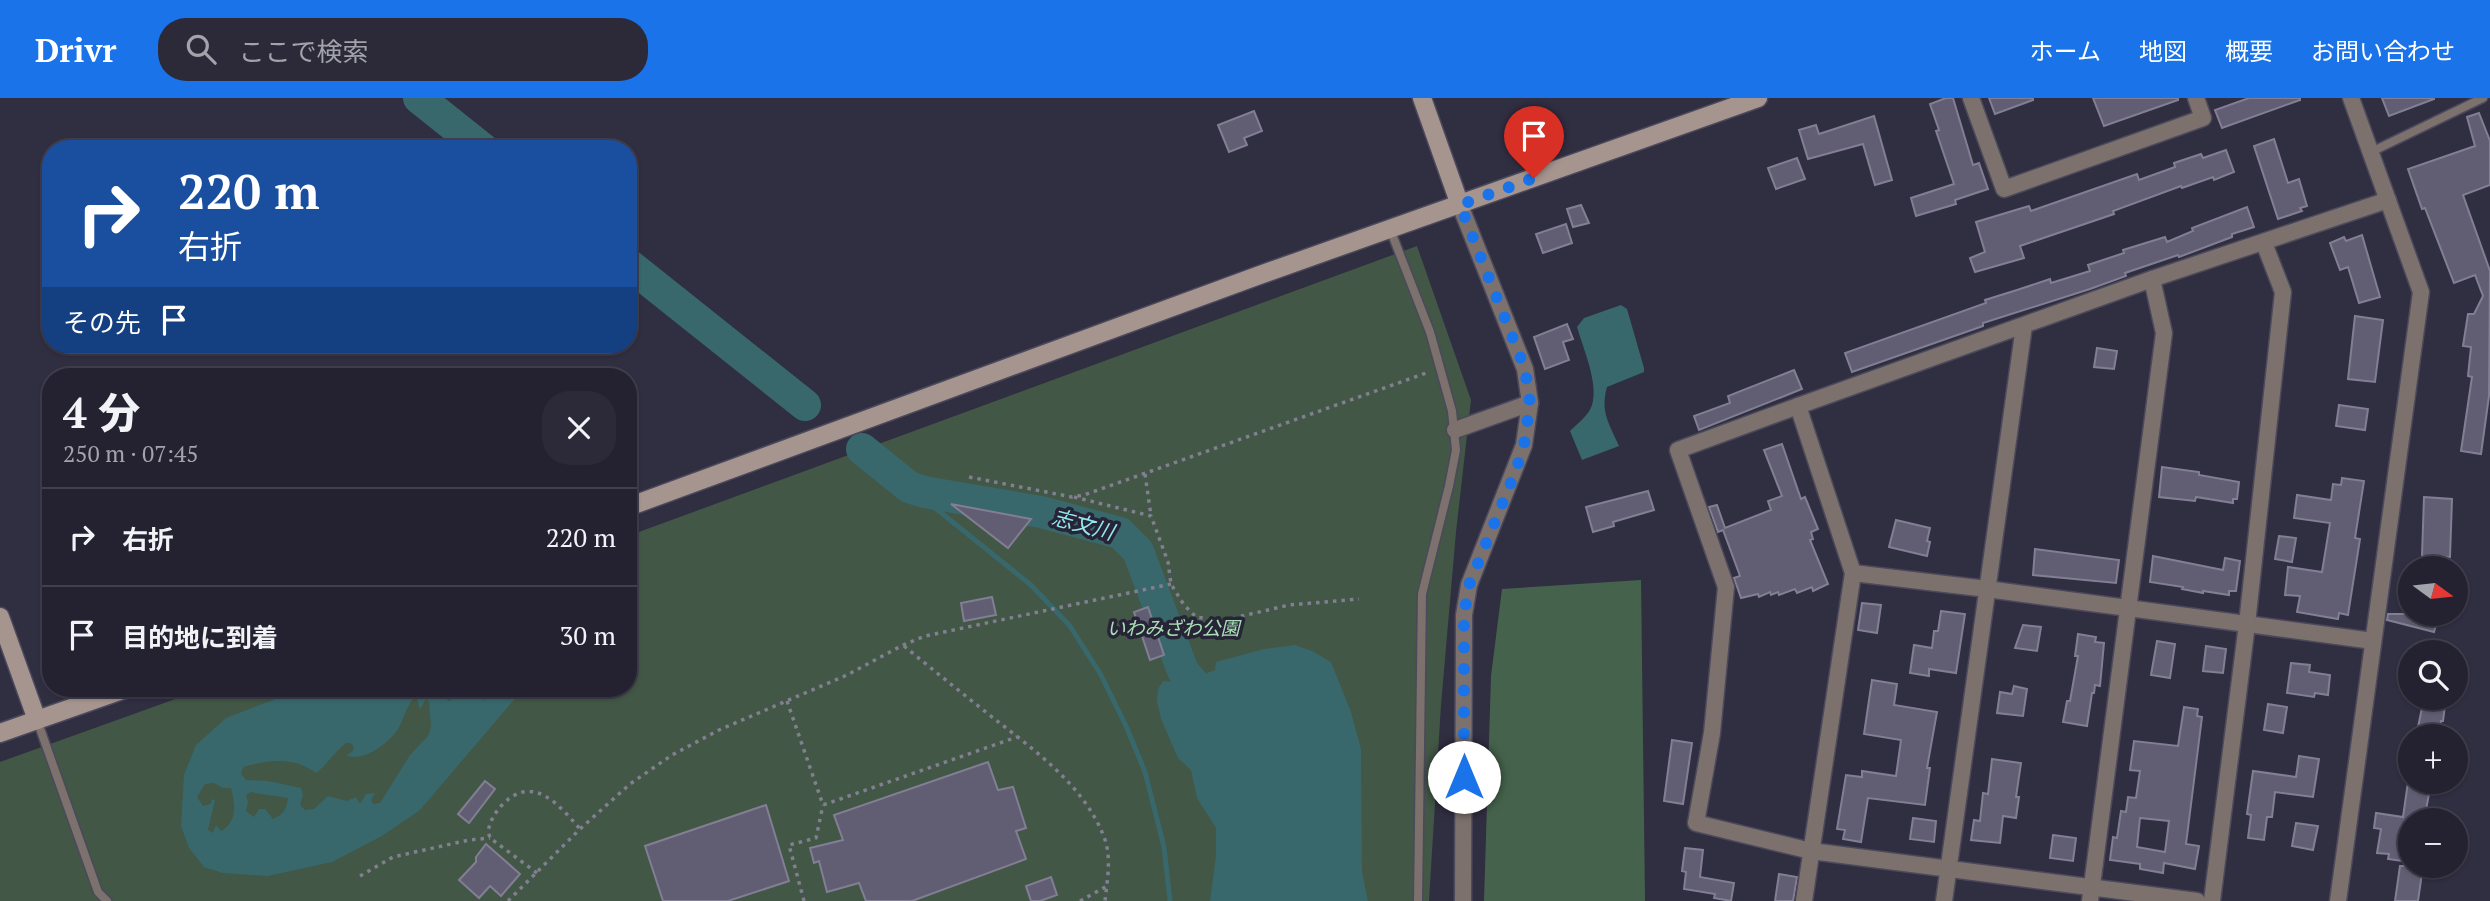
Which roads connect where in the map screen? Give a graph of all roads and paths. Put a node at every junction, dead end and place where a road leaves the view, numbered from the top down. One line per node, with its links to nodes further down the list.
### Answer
1 (1422, 98): 9 (street)
2 (1758, 98): 9 (street)
3 (1970, 98): 4 (street)
4 (2196, 98)
5 (2351, 98): 7 (street)
6 (2483, 98): 7 (lane)
7 (2371, 152): 8 (street)
8 (2388, 200): 11 (street); 30 (street)
9 (1460, 205): 10 (street); 15 (street)
10 (1390, 229): 14 (lane); 21 (street)
11 (2264, 243): 12 (street); 29 (street)
12 (2152, 279): 13 (street); 27 (street)
13 (2024, 326): 16 (street); 25 (street)
14 (1440, 368): 17 (lane); 18 (path)
15 (1530, 403): 17 (street); 52 (street)
16 (1798, 406): 23 (street); 40 (street)
17 (1455, 430): 51 (lane)
18 (1145, 474): 20 (path); 22 (path)
19 (969, 477): 20 (path)
20 (1072, 496): 22 (path)
21 (637, 504)
22 (1151, 516): 24 (path)
23 (1853, 573): 25 (street); 40 (street)
24 (1171, 584): 26 (path); 31 (path)
25 (1987, 589): 27 (street); 41 (street)
26 (1359, 599)
27 (2128, 608): 29 (street); 45 (street)
28 (0, 617): 34 (street)
29 (2247, 624): 30 (street); 56 (street)
30 (2373, 642): 57 (street)
31 (903, 645): 33 (path); 36 (path)
32 (102, 697): 34 (street)
33 (787, 701): 37 (path); 38 (path)
34 (37, 720): 35 (street); 46 (lane)
35 (0, 733)
36 (1017, 737): 37 (path); 44 (path)
37 (823, 805): 48 (path)
38 (580, 829): 39 (path); 42 (path)
39 (490, 838): 42 (path); 43 (path)
40 (1811, 850): 41 (street); 53 (street)
41 (1949, 869): 45 (street); 54 (street)
42 (537, 874): 47 (path)
43 (359, 876)
44 (1107, 886): 49 (path); 50 (path)
45 (2091, 894): 55 (street)
46 (107, 901)
47 (508, 901)
48 (804, 901)
49 (1080, 901)
50 (1105, 901)
51 (1418, 901)
52 (1463, 901)
53 (1804, 901)
54 (1944, 901)
55 (2197, 901)
56 (2212, 901)
57 (2338, 901)

